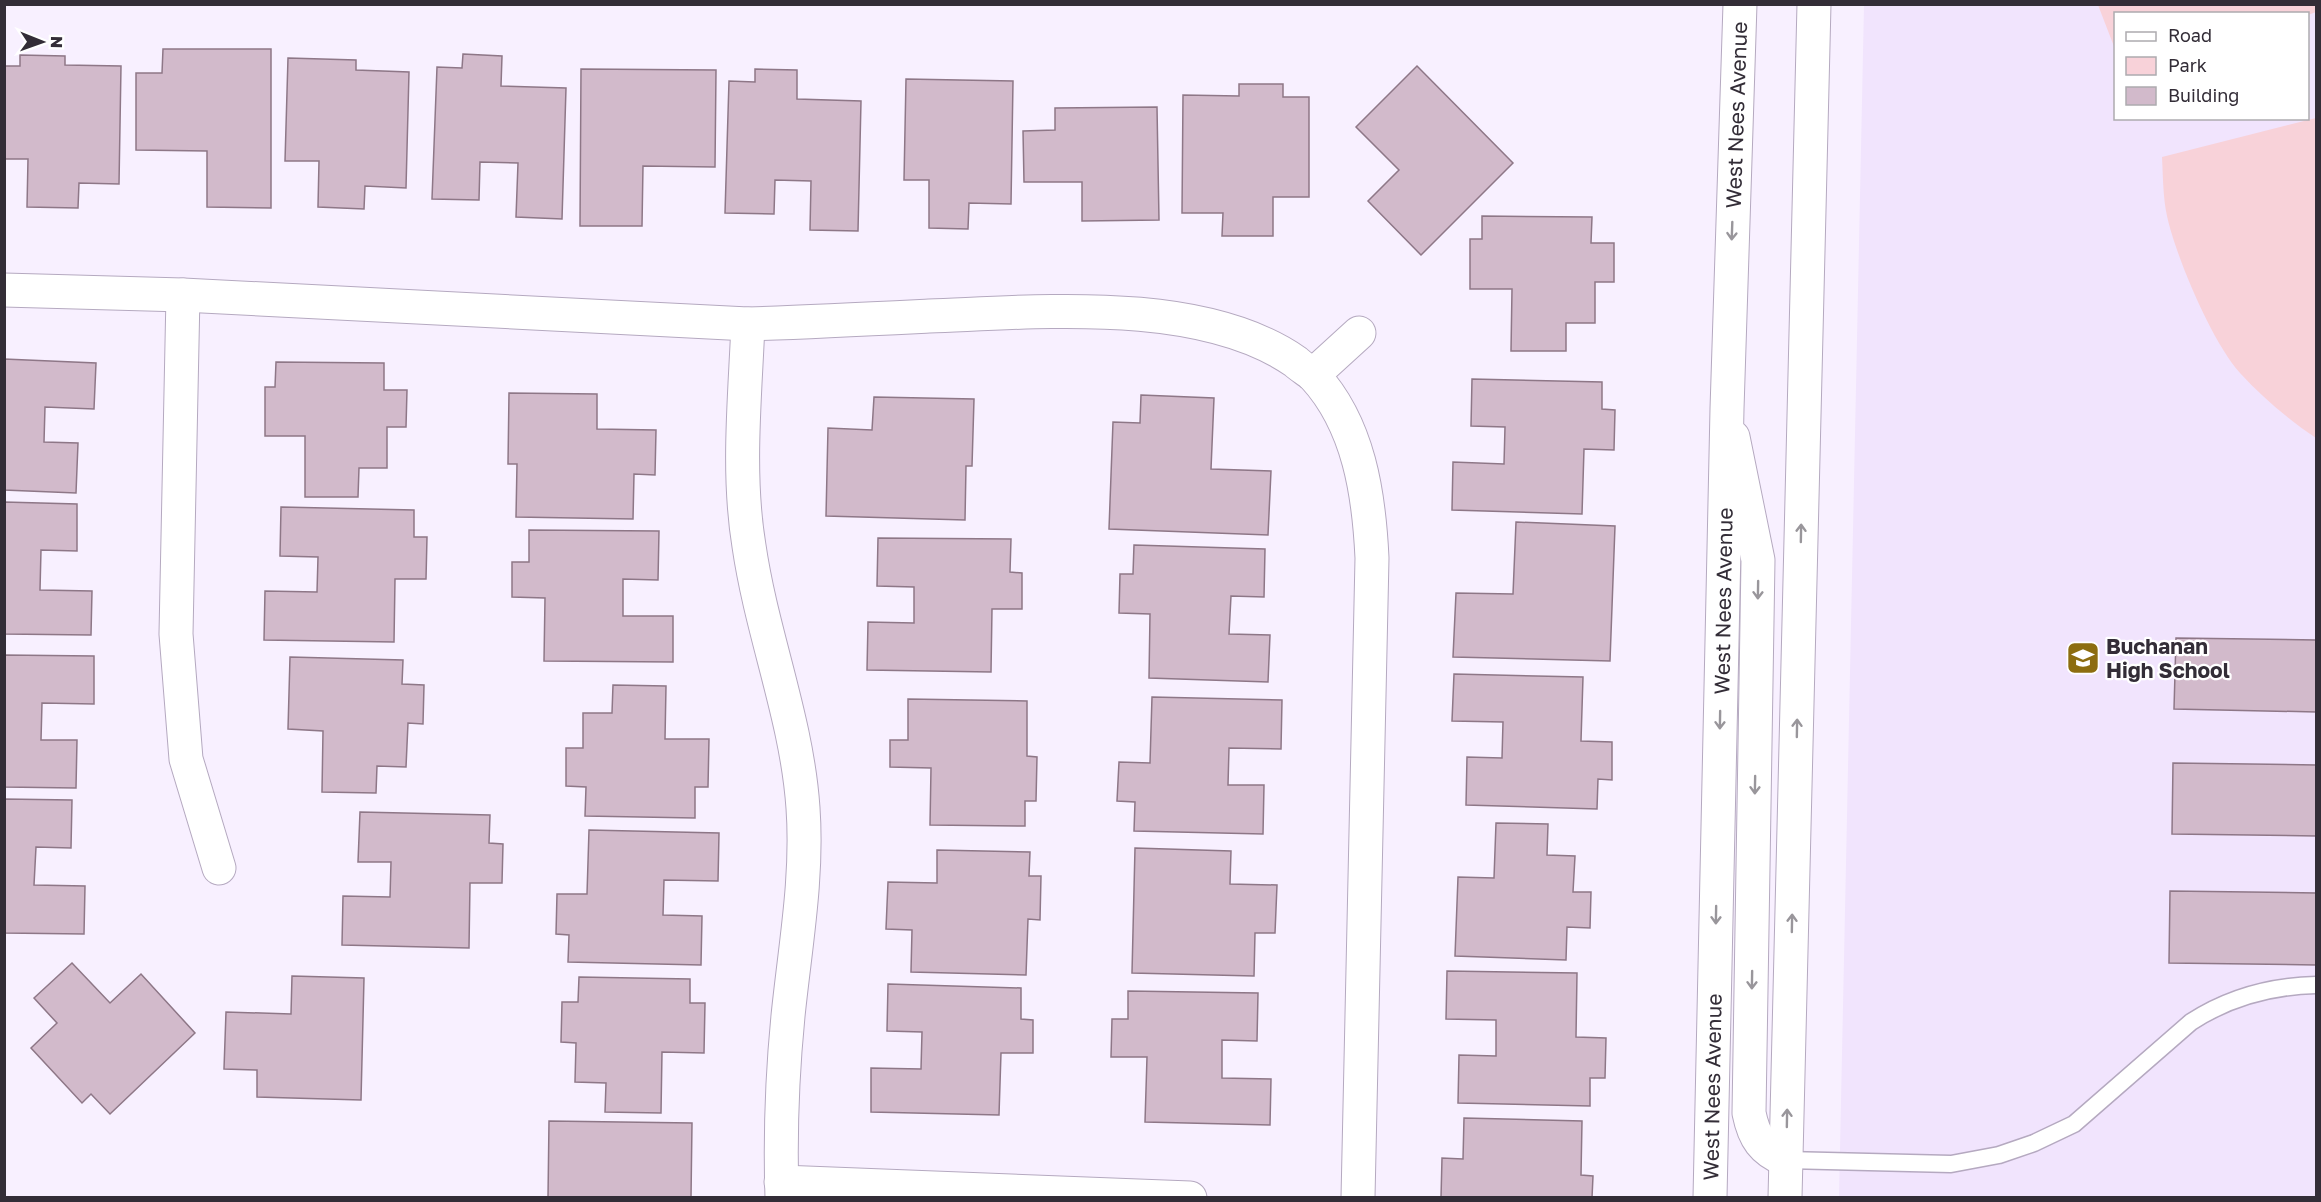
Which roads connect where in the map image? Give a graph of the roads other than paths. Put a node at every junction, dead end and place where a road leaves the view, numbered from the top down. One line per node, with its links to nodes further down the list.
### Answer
1 (1740, 4): 8 (street, West Nees Avenue, one-way to 8)
2 (1814, 4): 11 (street, one-way to 2)
3 (4, 290): 4 (street)
4 (183, 295): 5 (street); 9 (street)
5 (748, 324): 7 (street); 12 (street)
6 (1359, 333): 7 (street)
7 (1314, 375): 14 (street)
8 (1727, 409): 11 (street, one-way to 11); 15 (street, West Nees Avenue, one-way to 15)
9 (219, 868)
10 (2316, 985): 11 (lane)
11 (1786, 1160): 16 (street)
12 (781, 1190): 13 (street)
13 (1190, 1197)
14 (1358, 1197)
15 (1710, 1197)
16 (1785, 1197)

